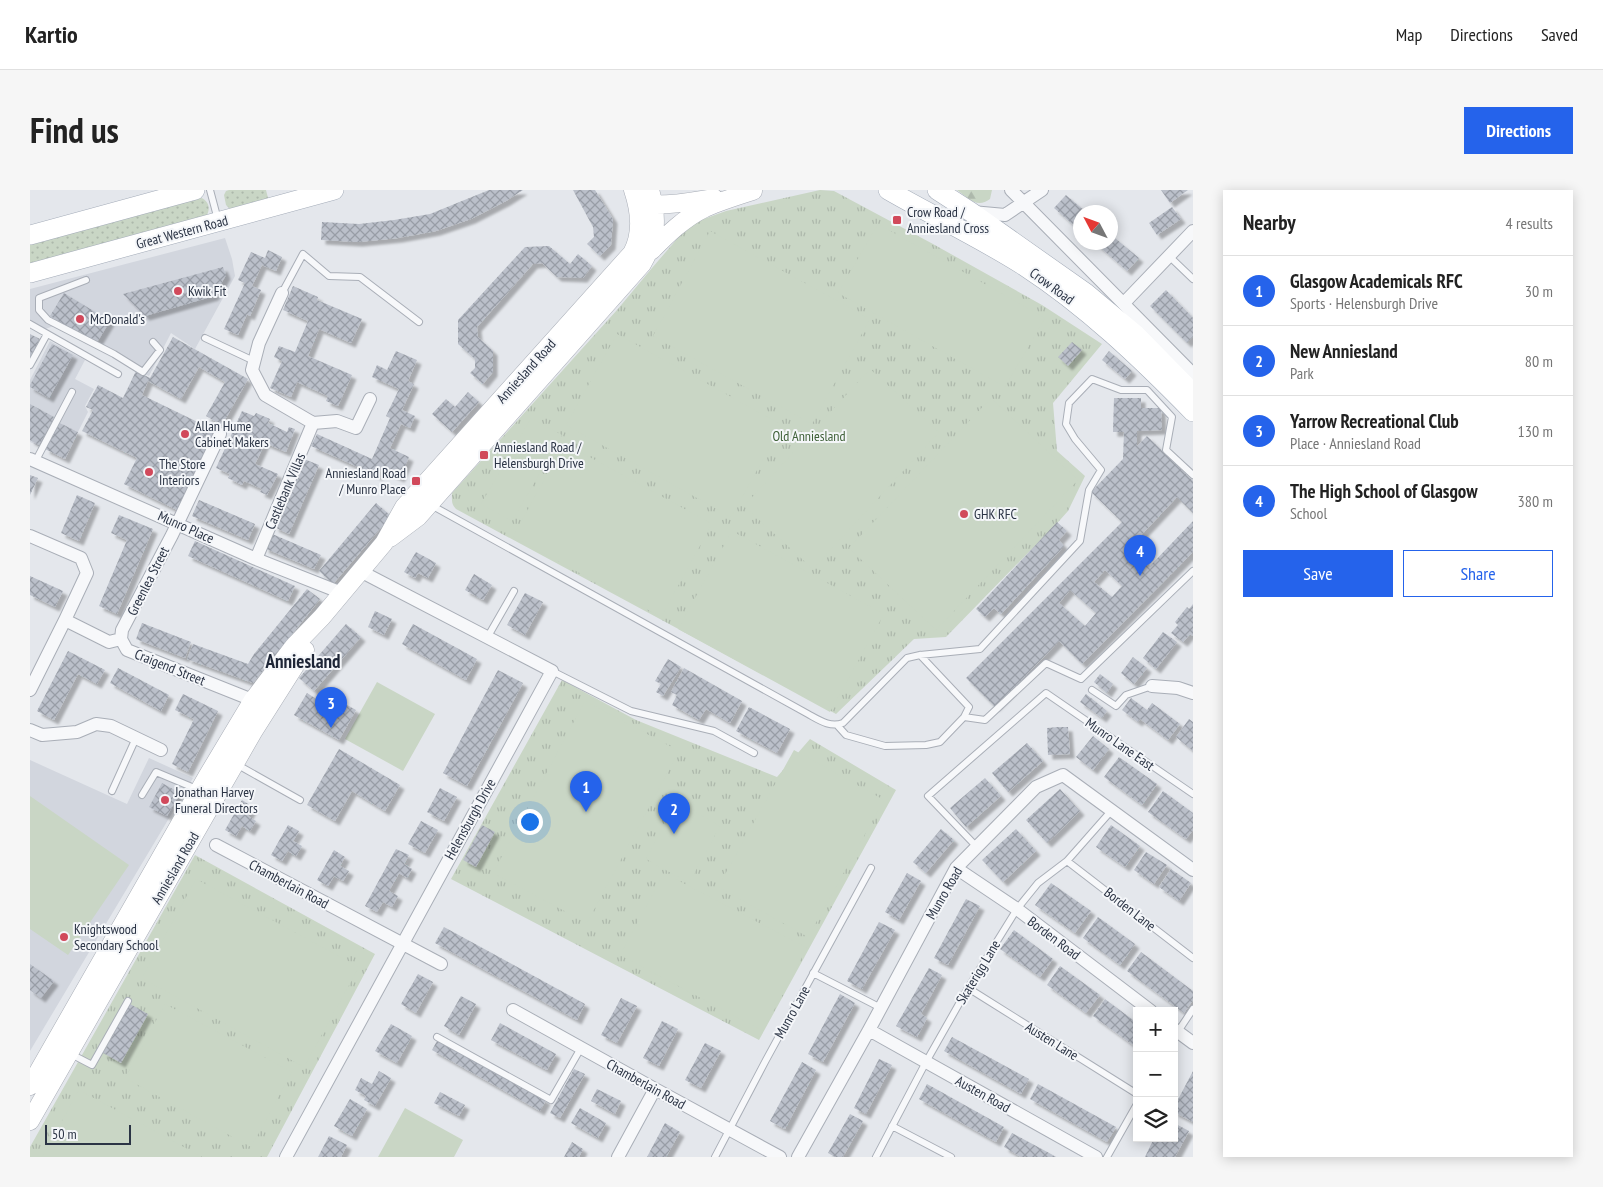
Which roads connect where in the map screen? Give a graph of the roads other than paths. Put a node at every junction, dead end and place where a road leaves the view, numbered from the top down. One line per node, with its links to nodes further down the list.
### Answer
1 (195, 190): 14 (main road)
2 (210, 190): 12 (lane)
3 (334, 190): 12 (main road, Great Western Road)
4 (755, 190): 9 (street); 15 (street, Anniesland Road)
5 (937, 190): 11 (main road, Crow Road)
6 (1011, 190): 10 (street)
7 (1042, 190): 10 (street, Crow Road)
8 (887, 191): 34 (main road, Crow Road)
9 (643, 197): 15 (street, Anniesland Road); 39 (street, Anniesland Road)
10 (1024, 202): 11 (street, Crow Road); 21 (street)
11 (971, 212): 32 (main road, Crow Road)
12 (218, 222): 17 (main road, Great Western Road)
13 (1193, 231): 16 (street)
14 (30, 235)
15 (649, 254): 39 (street, Anniesland Road)
16 (1169, 256): 18 (lane); 21 (street)
17 (30, 273)
18 (1193, 279)
19 (86, 280): 26 (lane)
20 (282, 293): 22 (lane); 27 (street)
21 (1124, 303): 30 (street)
22 (419, 322)
23 (30, 324): 24 (lane)
24 (47, 334): 28 (lane); 29 (lane)
25 (205, 338): 27 (lane)
26 (153, 342)
27 (254, 361): 35 (street)
28 (30, 365)
29 (118, 374)
30 (1193, 374)
31 (72, 392): 37 (lane)
32 (1193, 393)
33 (370, 399): 35 (street)
34 (1193, 412)
35 (313, 423): 42 (street, Castlebank Villas)
36 (220, 434): 40 (street, Greenlea Street)
37 (32, 461): 40 (street, Munro Place)
38 (1193, 475): 50 (lane)
39 (422, 499): 44 (street, Anniesland Road); 58 (lane)
40 (177, 523): 42 (street, Munro Place); 49 (street, Greenlea Street)
41 (30, 536): 47 (street)
42 (256, 559): 46 (street, Munro Place)
43 (1193, 571): 57 (lane)
44 (360, 572): 46 (street, Anniesland Road); 48 (street)
45 (514, 591): 48 (lane)
46 (342, 594): 56 (street, Anniesland Road)
47 (65, 620): 49 (street, Craigend Street); 53 (street)
48 (487, 638): 51 (street)
49 (121, 639): 56 (street, Craigend Street)
50 (920, 655): 57 (lane); 58 (lane)
51 (552, 671): 62 (lane); 77 (street, Helensburgh Drive)
52 (1152, 686): 54 (lane); 55 (street)
53 (30, 690)
54 (1092, 690)
55 (1193, 691)
56 (260, 704): 63 (street, Anniesland Road); 64 (street, Anniesland Road)
57 (964, 717): 58 (lane)
58 (837, 726)
59 (30, 730): 60 (street)
60 (136, 738): 61 (street); 65 (lane)
61 (160, 750)
62 (754, 753)
63 (235, 764): 68 (lane); 93 (street, Anniesland Road)
64 (199, 790): 67 (lane); 95 (street, Anniesland Road)
65 (112, 791)
66 (1193, 794): 71 (lane, Munro Lane East)
67 (142, 795)
68 (300, 800)
69 (1112, 810): 71 (street, Munro Road); 72 (lane, Skaterigg Lane); 75 (street, Munro Road)
70 (216, 845): 77 (street, Chamberlain Road)
71 (976, 846): 74 (street, Munro Road)
72 (1068, 860): 76 (lane, Skaterigg Lane); 78 (lane, Borden Lane)
73 (871, 868): 80 (lane, Munro Lane)
74 (956, 868): 76 (street, Borden Road); 84 (street, Munro Road)
75 (1193, 870)
76 (1017, 909): 81 (lane, Skaterigg Lane); 83 (street, Borden Road)
77 (402, 943): 79 (street, Chamberlain Road); 102 (street, Helensburgh Drive)
78 (1192, 955)
79 (441, 964)
80 (813, 973): 84 (lane); 101 (lane, Munro Lane)
81 (968, 988): 94 (lane, Skaterigg Lane); 97 (lane, Austen Lane)
82 (128, 1001): 93 (lane)
83 (1146, 1007)
84 (881, 1008): 88 (street, Munro Road)
85 (1193, 1009): 87 (lane)
86 (513, 1010): 92 (street, Chamberlain Road)
87 (1178, 1028)
88 (869, 1030): 94 (street, Austen Road); 106 (street, Munro Road)
89 (1178, 1034): 91 (street)
90 (437, 1037): 92 (lane)
91 (1193, 1042)
92 (581, 1048): 96 (street, Chamberlain Road)
93 (69, 1052): 99 (street, Anniesland Road)
94 (926, 1062): 100 (lane, Skaterigg Lane); 109 (street, Austen Road)
95 (30, 1086)
96 (655, 1089): 101 (street, Chamberlain Road); 103 (street)
97 (1133, 1091)
98 (1133, 1111): 110 (lane)
99 (30, 1121)
100 (892, 1126): 107 (lane, Skaterigg Lane); 108 (lane)
101 (730, 1130): 104 (lane, Munro Lane); 105 (street, Chamberlain Road)
102 (286, 1157)
103 (618, 1157)
104 (715, 1157)
105 (780, 1157)
106 (798, 1157)
107 (876, 1157)
108 (951, 1157)
109 (1096, 1157)
110 (1107, 1157)

